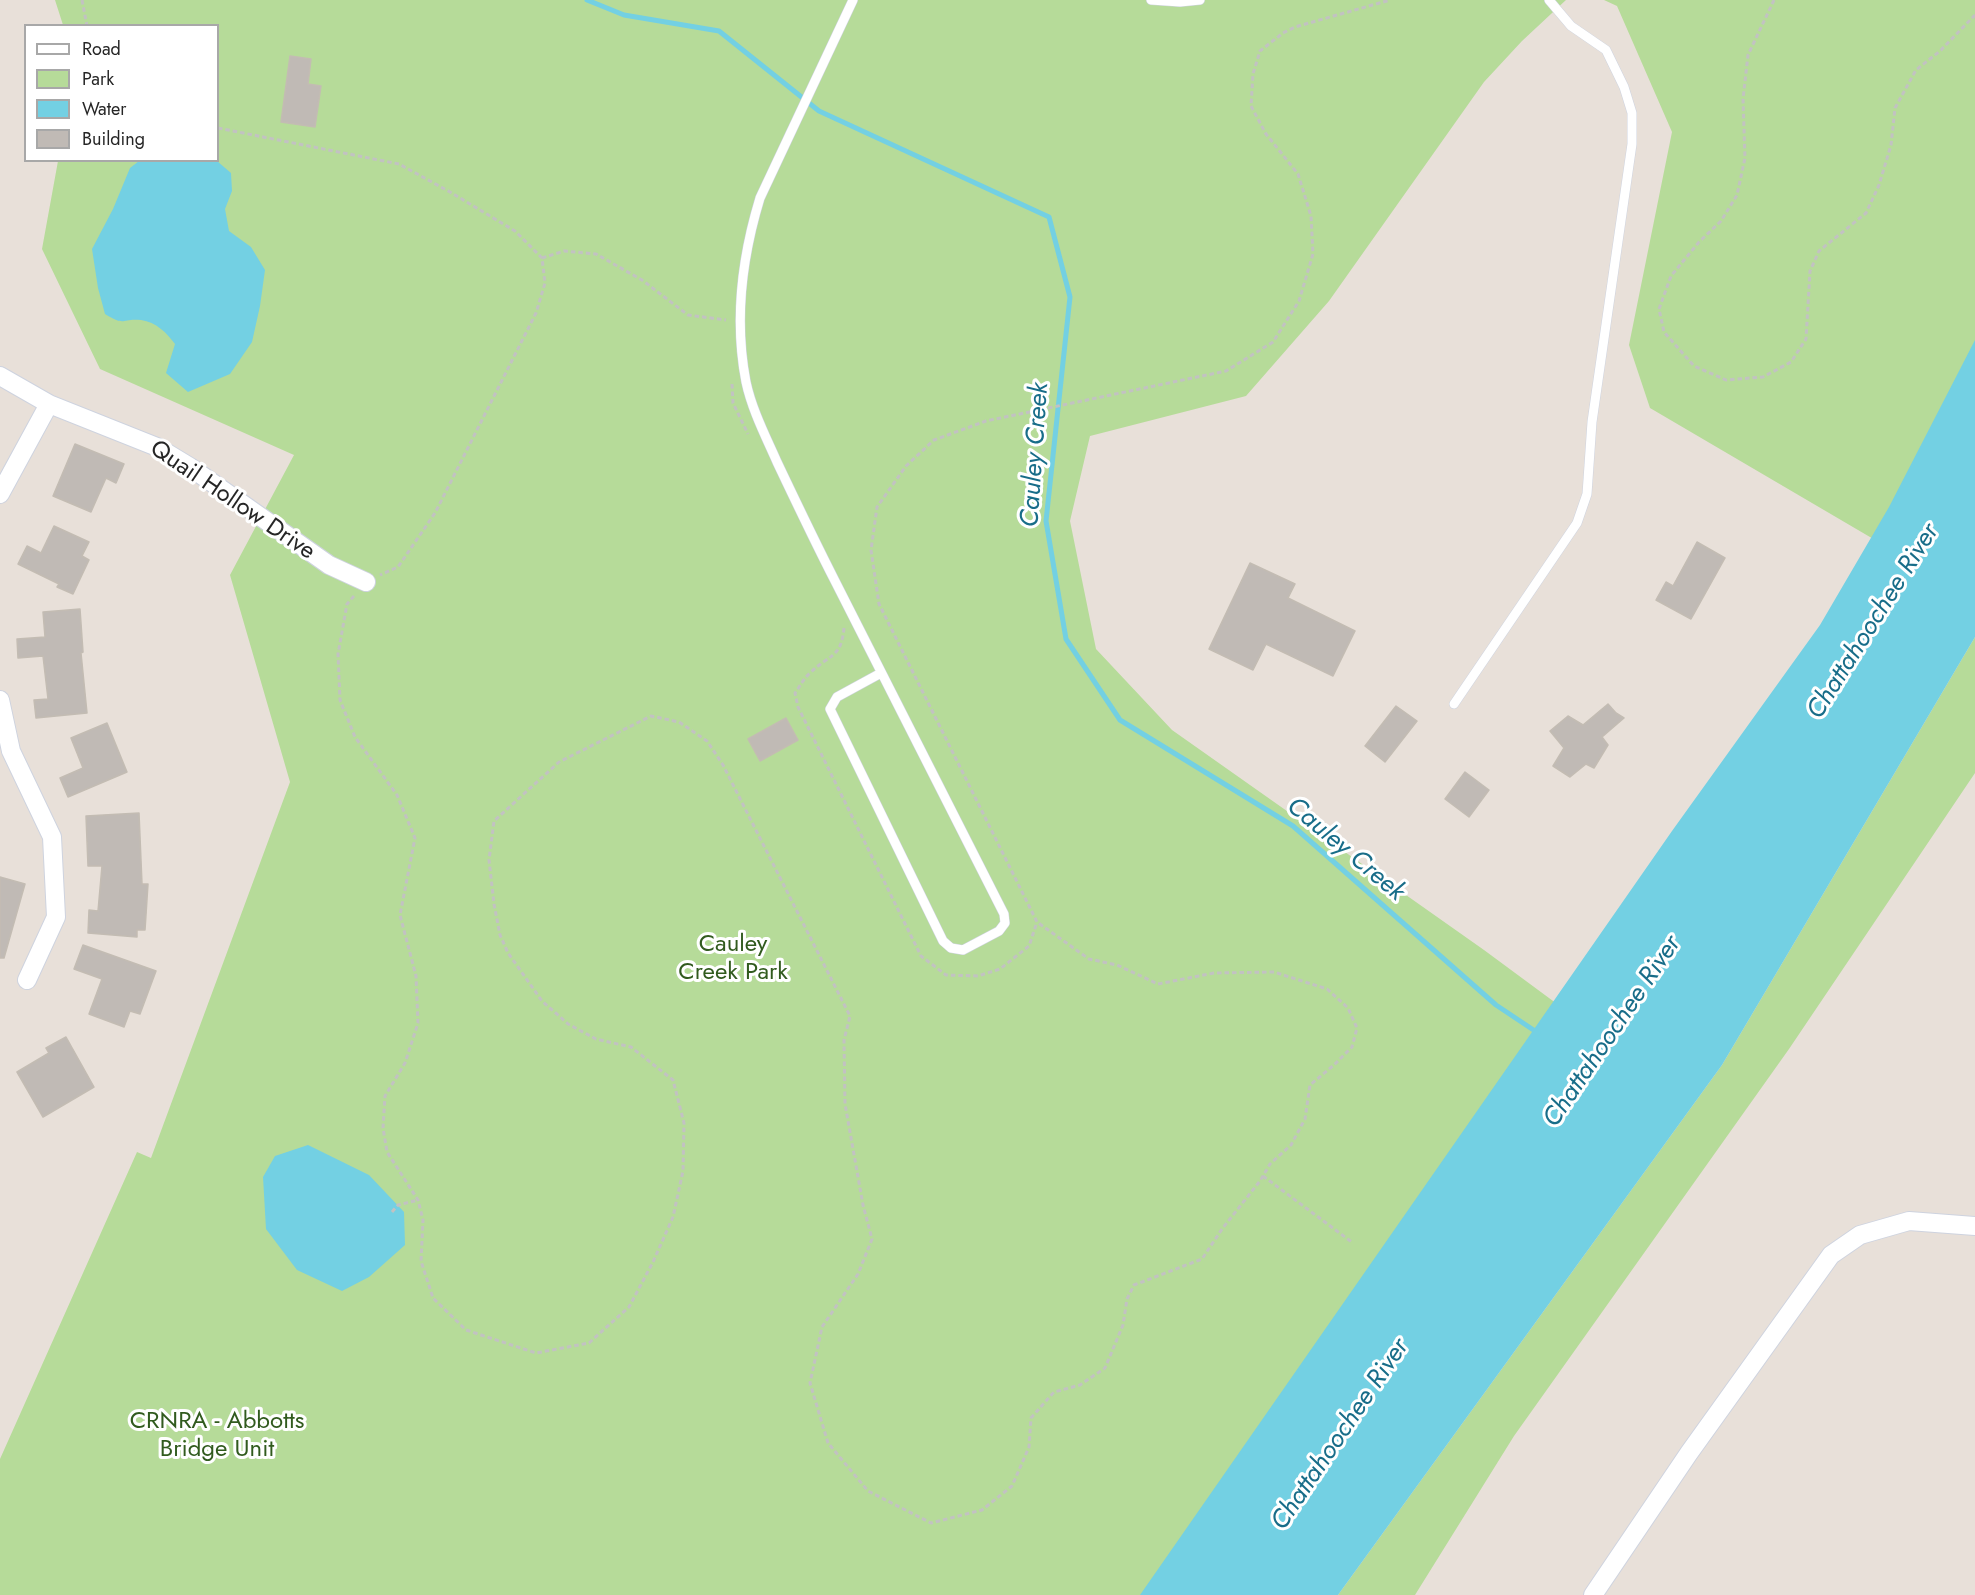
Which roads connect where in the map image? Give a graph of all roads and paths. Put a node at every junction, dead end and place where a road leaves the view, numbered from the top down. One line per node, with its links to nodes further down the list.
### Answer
1 (82, 0): 9 (path)
2 (853, 0): 20 (lane)
3 (1151, 0): 4 (lane)
4 (1200, 0)
5 (1390, 0): 24 (path)
6 (1549, 0): 22 (lane)
7 (1774, 0): 8 (path)
8 (1975, 15)
9 (87, 24)
10 (219, 128): 11 (path)
11 (542, 258): 12 (path); 18 (path)
12 (727, 310)
13 (0, 376): 15 (street, Quail Hollow Drive)
14 (731, 379): 16 (path)
15 (49, 404): 17 (street); 18 (street, Quail Hollow Drive)
16 (752, 443)
17 (0, 494)
18 (366, 582): 27 (path)
19 (844, 627): 24 (path)
20 (881, 673): 20 (lane)
21 (0, 700): 23 (street)
22 (1454, 704)
23 (5, 753): 25 (street)
24 (1037, 922): 26 (path)
25 (27, 980)
26 (1263, 1176): 27 (path); 30 (path)
27 (418, 1200): 28 (path)
28 (392, 1212)
29 (1975, 1226): 31 (street)
30 (1353, 1243)
31 (1593, 1595)

